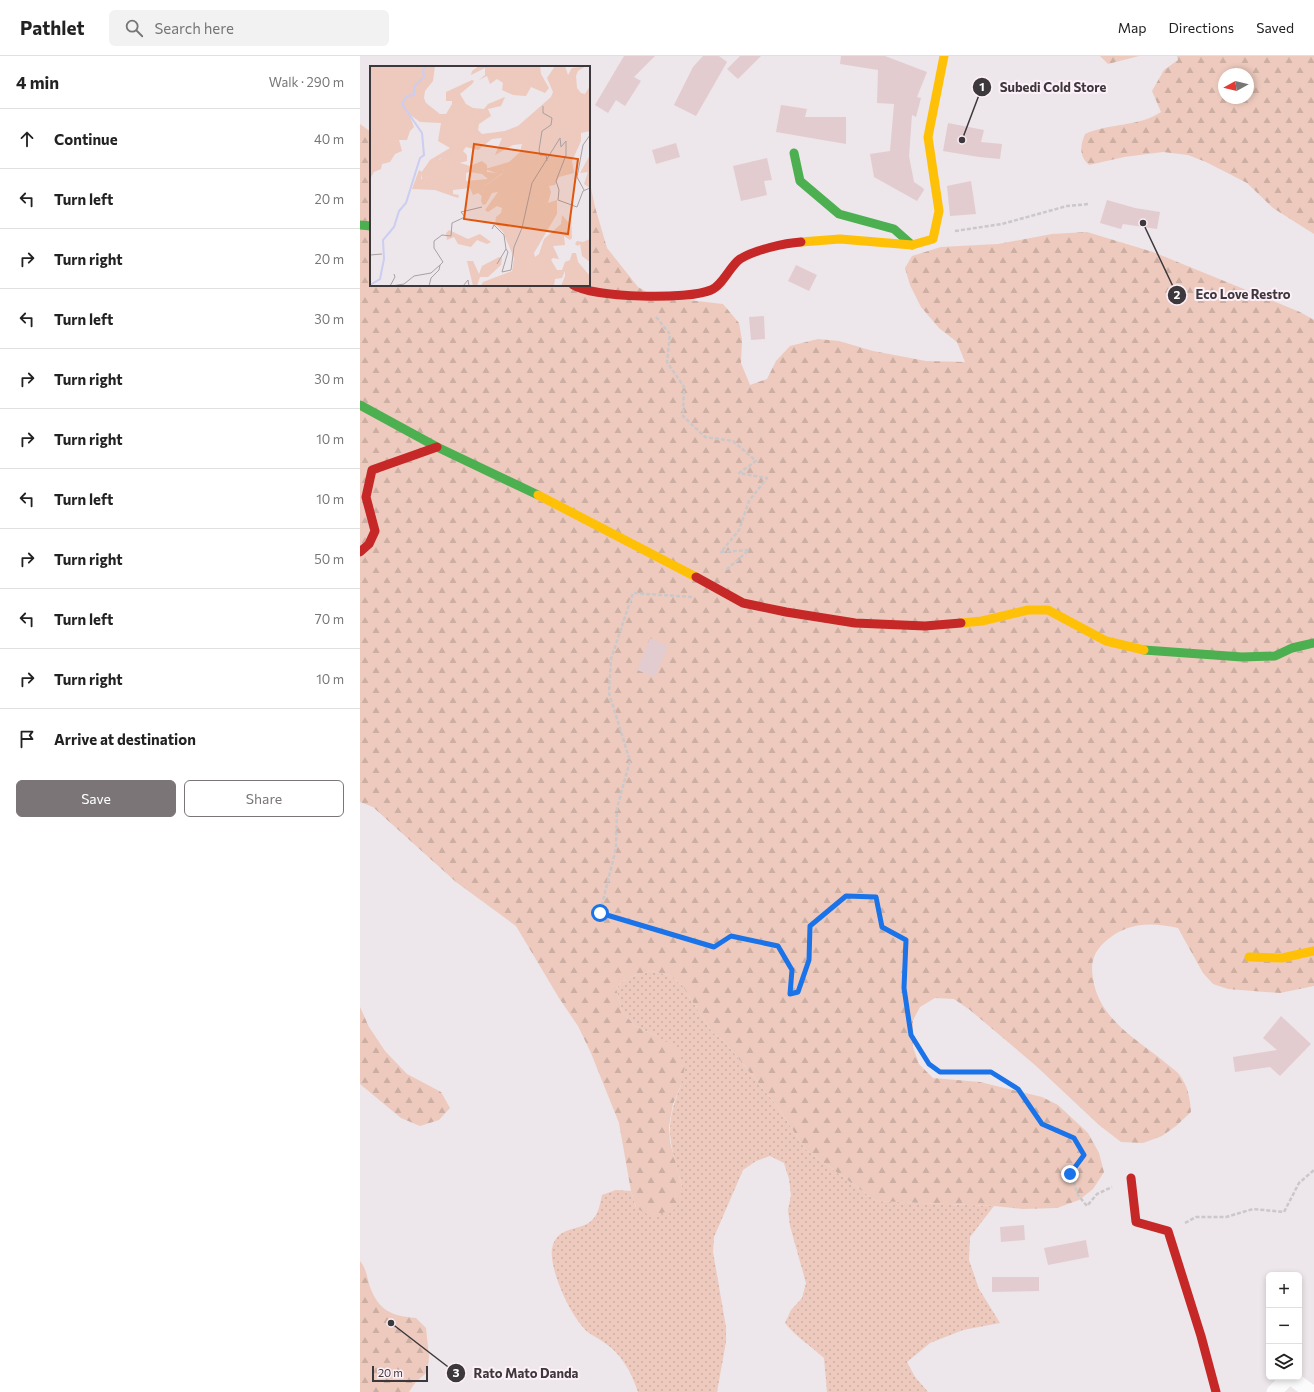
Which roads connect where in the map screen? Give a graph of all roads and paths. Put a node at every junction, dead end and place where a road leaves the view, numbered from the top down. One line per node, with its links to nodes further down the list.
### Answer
1 (944, 56): 6 (street)
2 (794, 153): 7 (street)
3 (1090, 204): 6 (path)
4 (360, 225): 5 (street)
5 (370, 226)
6 (933, 239): 7 (street)
7 (912, 245): 8 (street)
8 (575, 286)
9 (652, 312): 13 (path)
10 (360, 405): 11 (street)
11 (437, 447): 12 (street); 13 (street)
12 (360, 552)
13 (711, 586): 15 (street)
14 (700, 598): 19 (path)
15 (1314, 643)
16 (1314, 951): 17 (street)
17 (1249, 957)
18 (1314, 1170): 20 (path)
19 (1132, 1178): 20 (street)
20 (1168, 1231): 23 (street)
21 (1286, 1380): 24 (street)
22 (1293, 1380): 25 (street)
23 (1216, 1392)
24 (1274, 1392)
25 (1311, 1392)

